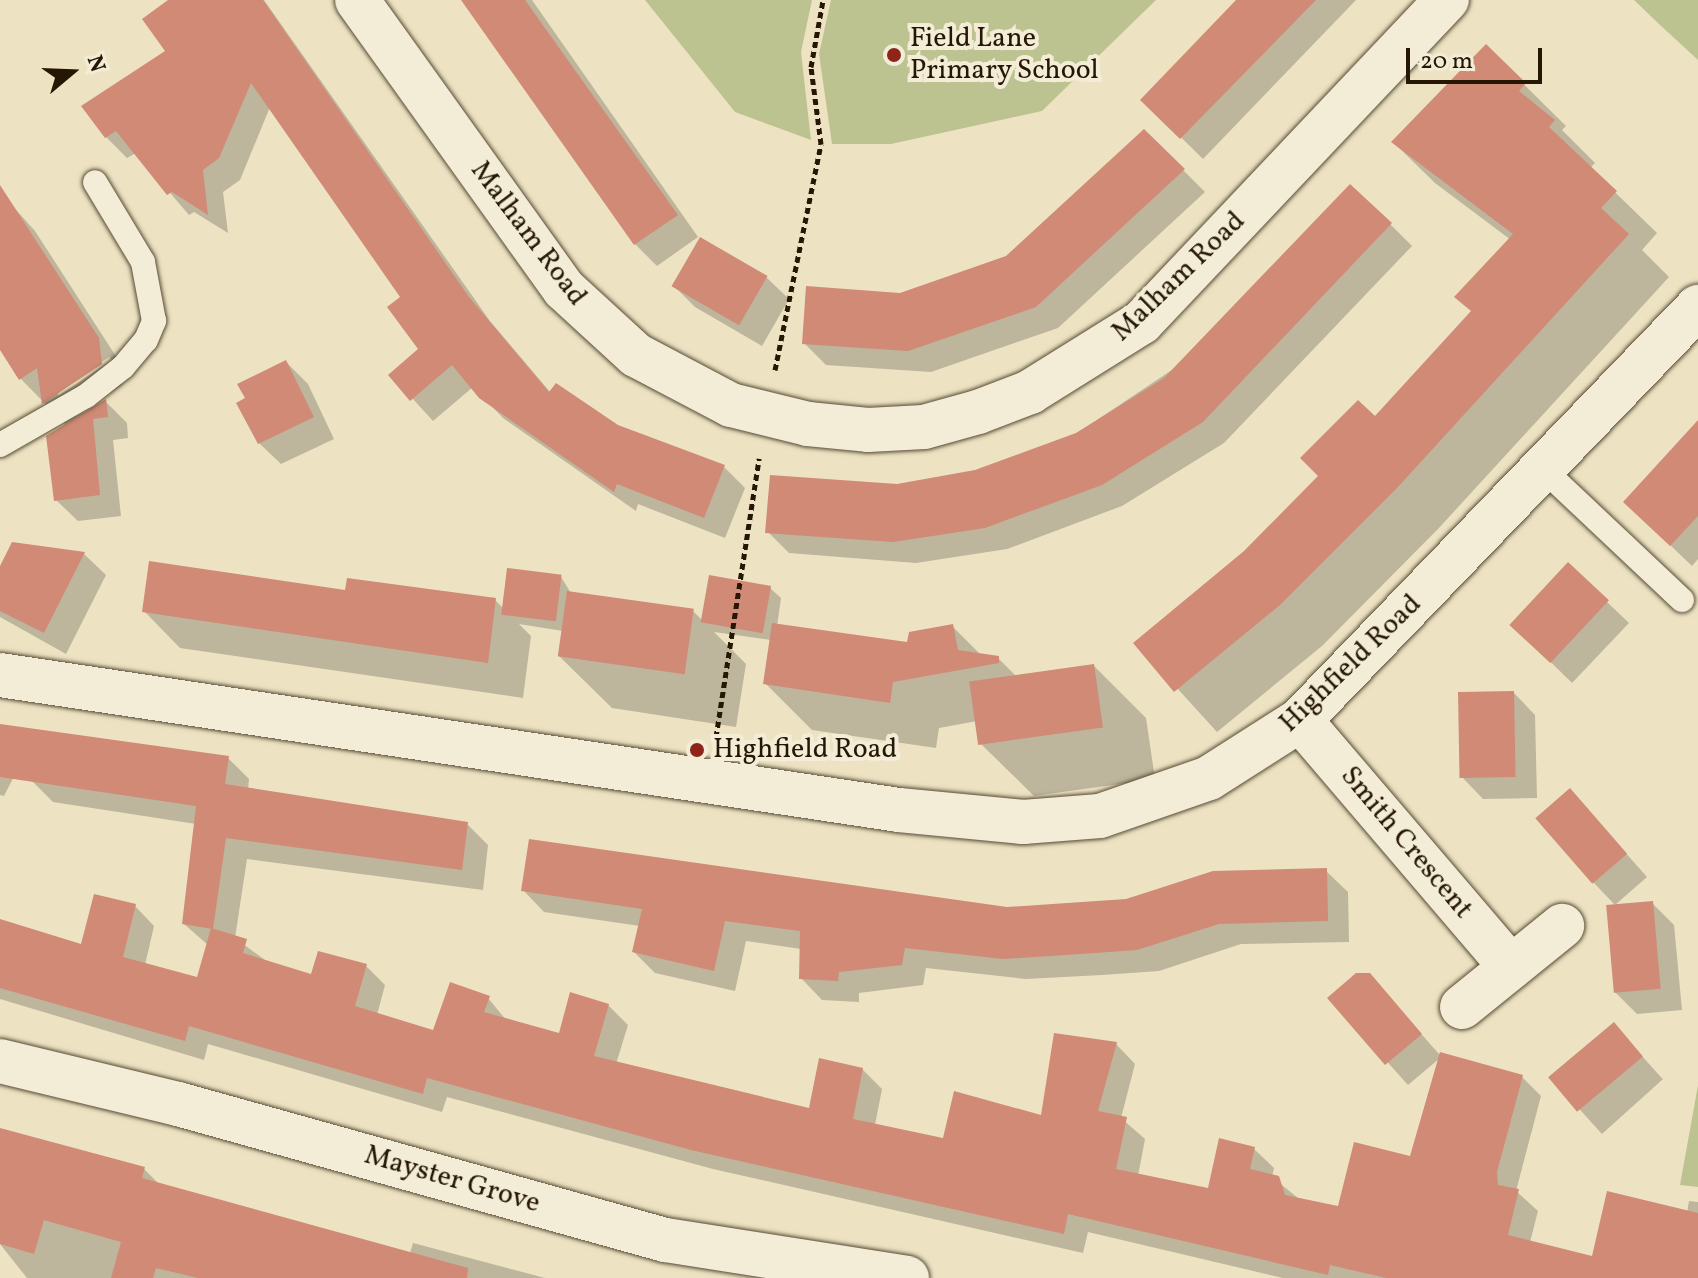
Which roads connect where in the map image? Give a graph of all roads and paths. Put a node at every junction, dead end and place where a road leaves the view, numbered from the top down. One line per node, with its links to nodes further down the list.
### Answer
1 (357, 0): 6 (street, Malham Road)
2 (823, 0): 6 (path)
3 (1447, 0): 6 (street, Malham Road)
4 (95, 182): 7 (lane)
5 (1698, 307): 8 (street, Highfield Road)
6 (765, 414): 12 (path)
7 (0, 445)
8 (1543, 469): 9 (lane); 11 (street, Highfield Road)
9 (1682, 600)
10 (0, 675): 12 (street, Highfield Road)
11 (1300, 720): 12 (street, Highfield Road); 14 (street, Smith Crescent)
12 (711, 781)
13 (1562, 926): 14 (street)
14 (1511, 967): 15 (street)
15 (1462, 1007)
16 (0, 1061): 17 (street, Mayster Grove)
17 (907, 1278)

